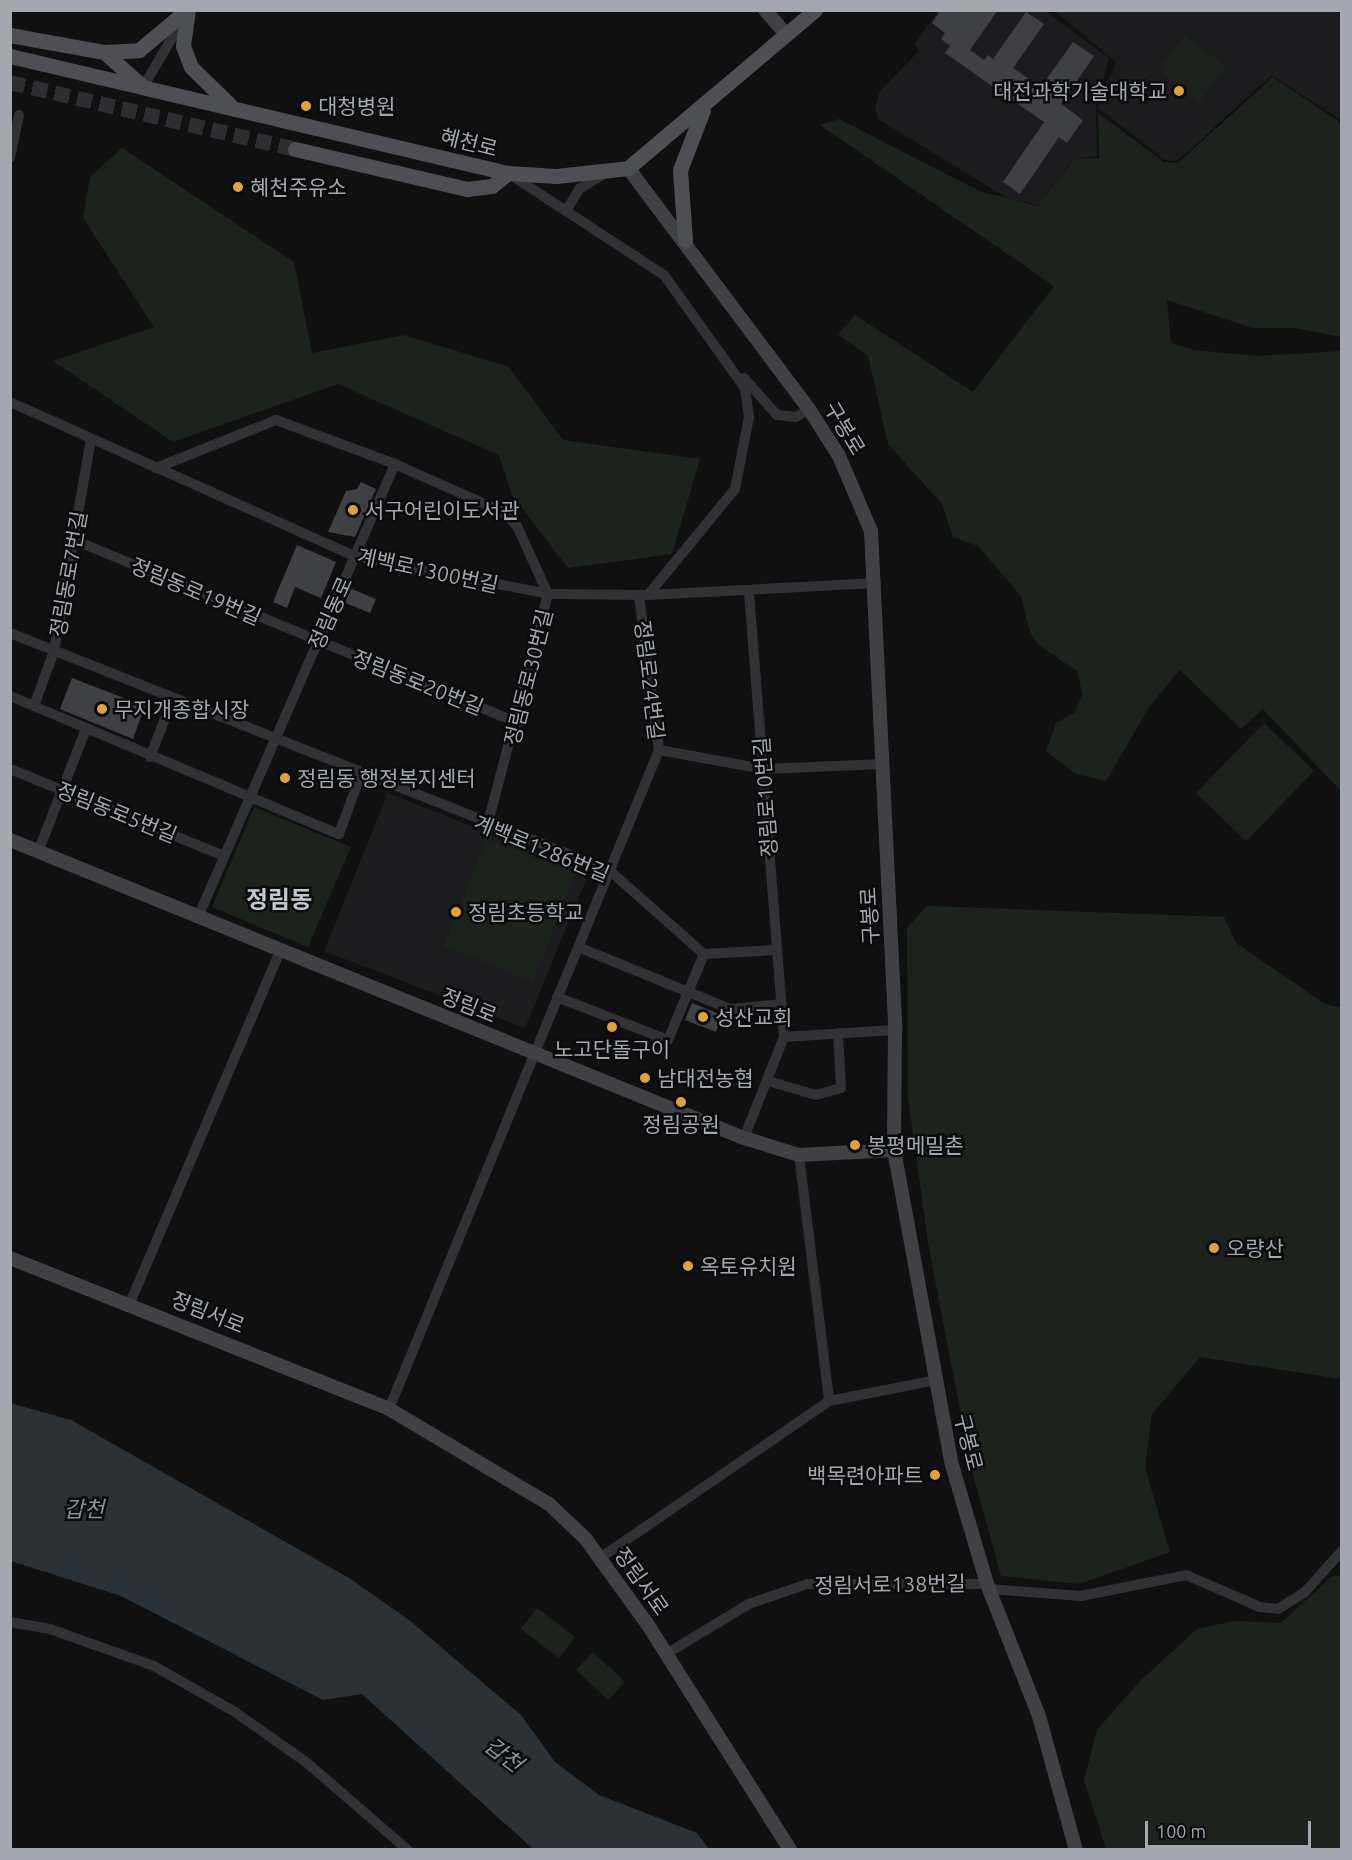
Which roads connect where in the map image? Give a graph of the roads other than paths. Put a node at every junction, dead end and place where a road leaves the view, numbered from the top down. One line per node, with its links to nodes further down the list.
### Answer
1 (188, 10): 6 (main road); 8 (street); 10 (main road)
2 (765, 10): 5 (main road)
3 (815, 10): 5 (main road)
4 (10, 35): 6 (main road)
5 (787, 35): 9 (main road)
6 (104, 52): 8 (main road)
7 (10, 56): 8 (main road, 혜천로)
8 (143, 87): 10 (main road, 혜천로)
9 (704, 108): 14 (main road); 18 (main road)
10 (234, 109): 16 (main road, 혜천로)
11 (20, 115): 13 (street)
12 (295, 149): 16 (main road)
13 (10, 158)
14 (628, 168): 15 (main road, 혜천로); 18 (main road, 구봉로)
15 (612, 170): 16 (main road, 혜천로); 17 (street)
16 (508, 173): 17 (street, 정림로24번길)
17 (566, 211): 19 (street, 정림로24번길)
18 (685, 240): 21 (main road, 구봉로)
19 (738, 371): 21 (street); 30 (street, 정림로24번길)
20 (10, 402): 22 (street, 계백로1300번길)
21 (809, 409): 27 (main road, 구봉로)
22 (91, 439): 24 (street, 계백로1300번길); 25 (street, 정림동로7번길)
23 (395, 464): 24 (street); 26 (street, 정림동로); 29 (street, 정림동로30번길)
24 (156, 468): 26 (street, 계백로1300번길)
25 (74, 540): 32 (street, 정림동로19번길); 33 (street, 정림동로7번길)
26 (355, 556): 29 (street, 계백로1300번길); 32 (street, 정림동로)
27 (876, 583): 28 (street, 계백로1300번길); 42 (main road, 구봉로)
28 (748, 591): 30 (street, 계백로1300번길); 44 (street, 정림로10번길)
29 (548, 594): 30 (street, 계백로1300번길); 37 (street, 정림동로30번길)
30 (644, 595): 40 (street, 정림로24번길)
31 (10, 633): 33 (street, 계백로1286번길)
32 (318, 642): 37 (street, 정림동로20번길); 39 (street, 정림동로)
33 (54, 651): 35 (street, 계백로1286번길); 36 (street, 정림동로7번길)
34 (10, 696): 36 (street)
35 (173, 698): 39 (street, 계백로1286번길); 41 (street)
36 (34, 706): 38 (street)
37 (518, 723): 48 (street, 정림동로30번길)
38 (86, 729): 41 (street); 46 (street)
39 (275, 740): 45 (street, 계백로1286번길); 47 (street, 정림동로)
40 (659, 750): 44 (street); 52 (street, 정림로24번길)
41 (150, 757): 47 (street)
42 (882, 764): 44 (street); 61 (main road, 구봉로)
43 (10, 769): 46 (street, 정림동로5번길)
44 (764, 769): 55 (street, 정림로10번길)
45 (361, 774): 47 (street); 48 (street, 계백로1286번길)
46 (63, 790): 50 (street); 51 (street, 정림동로5번길)
47 (249, 800): 51 (street, 정림동로)
48 (487, 826): 52 (street, 계백로1286번길)
49 (10, 840): 50 (main road, 정림로)
50 (38, 852): 53 (main road, 정림로)
51 (224, 856): 53 (street, 정림동로)
52 (609, 870): 54 (street, 정림로24번길); 57 (street, 계백로1286번길)
53 (198, 917): 56 (main road, 정림로)
54 (578, 946): 58 (street); 59 (street, 정림로24번길)
55 (775, 950): 57 (street); 60 (street, 정림로10번길)
56 (280, 951): 64 (main road, 정림로); 70 (street)
57 (704, 954): 58 (street)
58 (689, 992): 59 (street); 60 (street)
59 (557, 997): 64 (street, 정림로24번길)
60 (782, 1004): 63 (street, 정림로10번길)
61 (895, 1030): 62 (street); 67 (main road, 구봉로)
62 (838, 1033): 63 (street); 65 (street)
63 (784, 1036): 65 (street, 정림로10번길)
64 (535, 1054): 66 (main road, 정림로); 73 (street)
65 (768, 1081): 66 (street, 정림로10번길)
66 (744, 1138): 68 (main road, 정림로)
67 (894, 1150): 68 (main road, 정림로); 71 (main road, 구봉로)
68 (799, 1155): 72 (street)
69 (10, 1258): 70 (main road, 정림서로)
70 (130, 1303): 73 (main road, 정림서로)
71 (932, 1381): 72 (street); 76 (main road, 구봉로)
72 (829, 1401): 75 (street)
73 (389, 1409): 75 (main road, 정림서로)
74 (1341, 1551): 76 (street, 정림서로138번길)
75 (600, 1558): 78 (main road, 정림서로)
76 (988, 1587): 78 (street, 정림서로138번길); 81 (main road, 구봉로)
77 (10, 1622): 79 (street)
78 (666, 1654): 80 (main road, 정림서로)
79 (408, 1850)
80 (790, 1850)
81 (1076, 1850)

